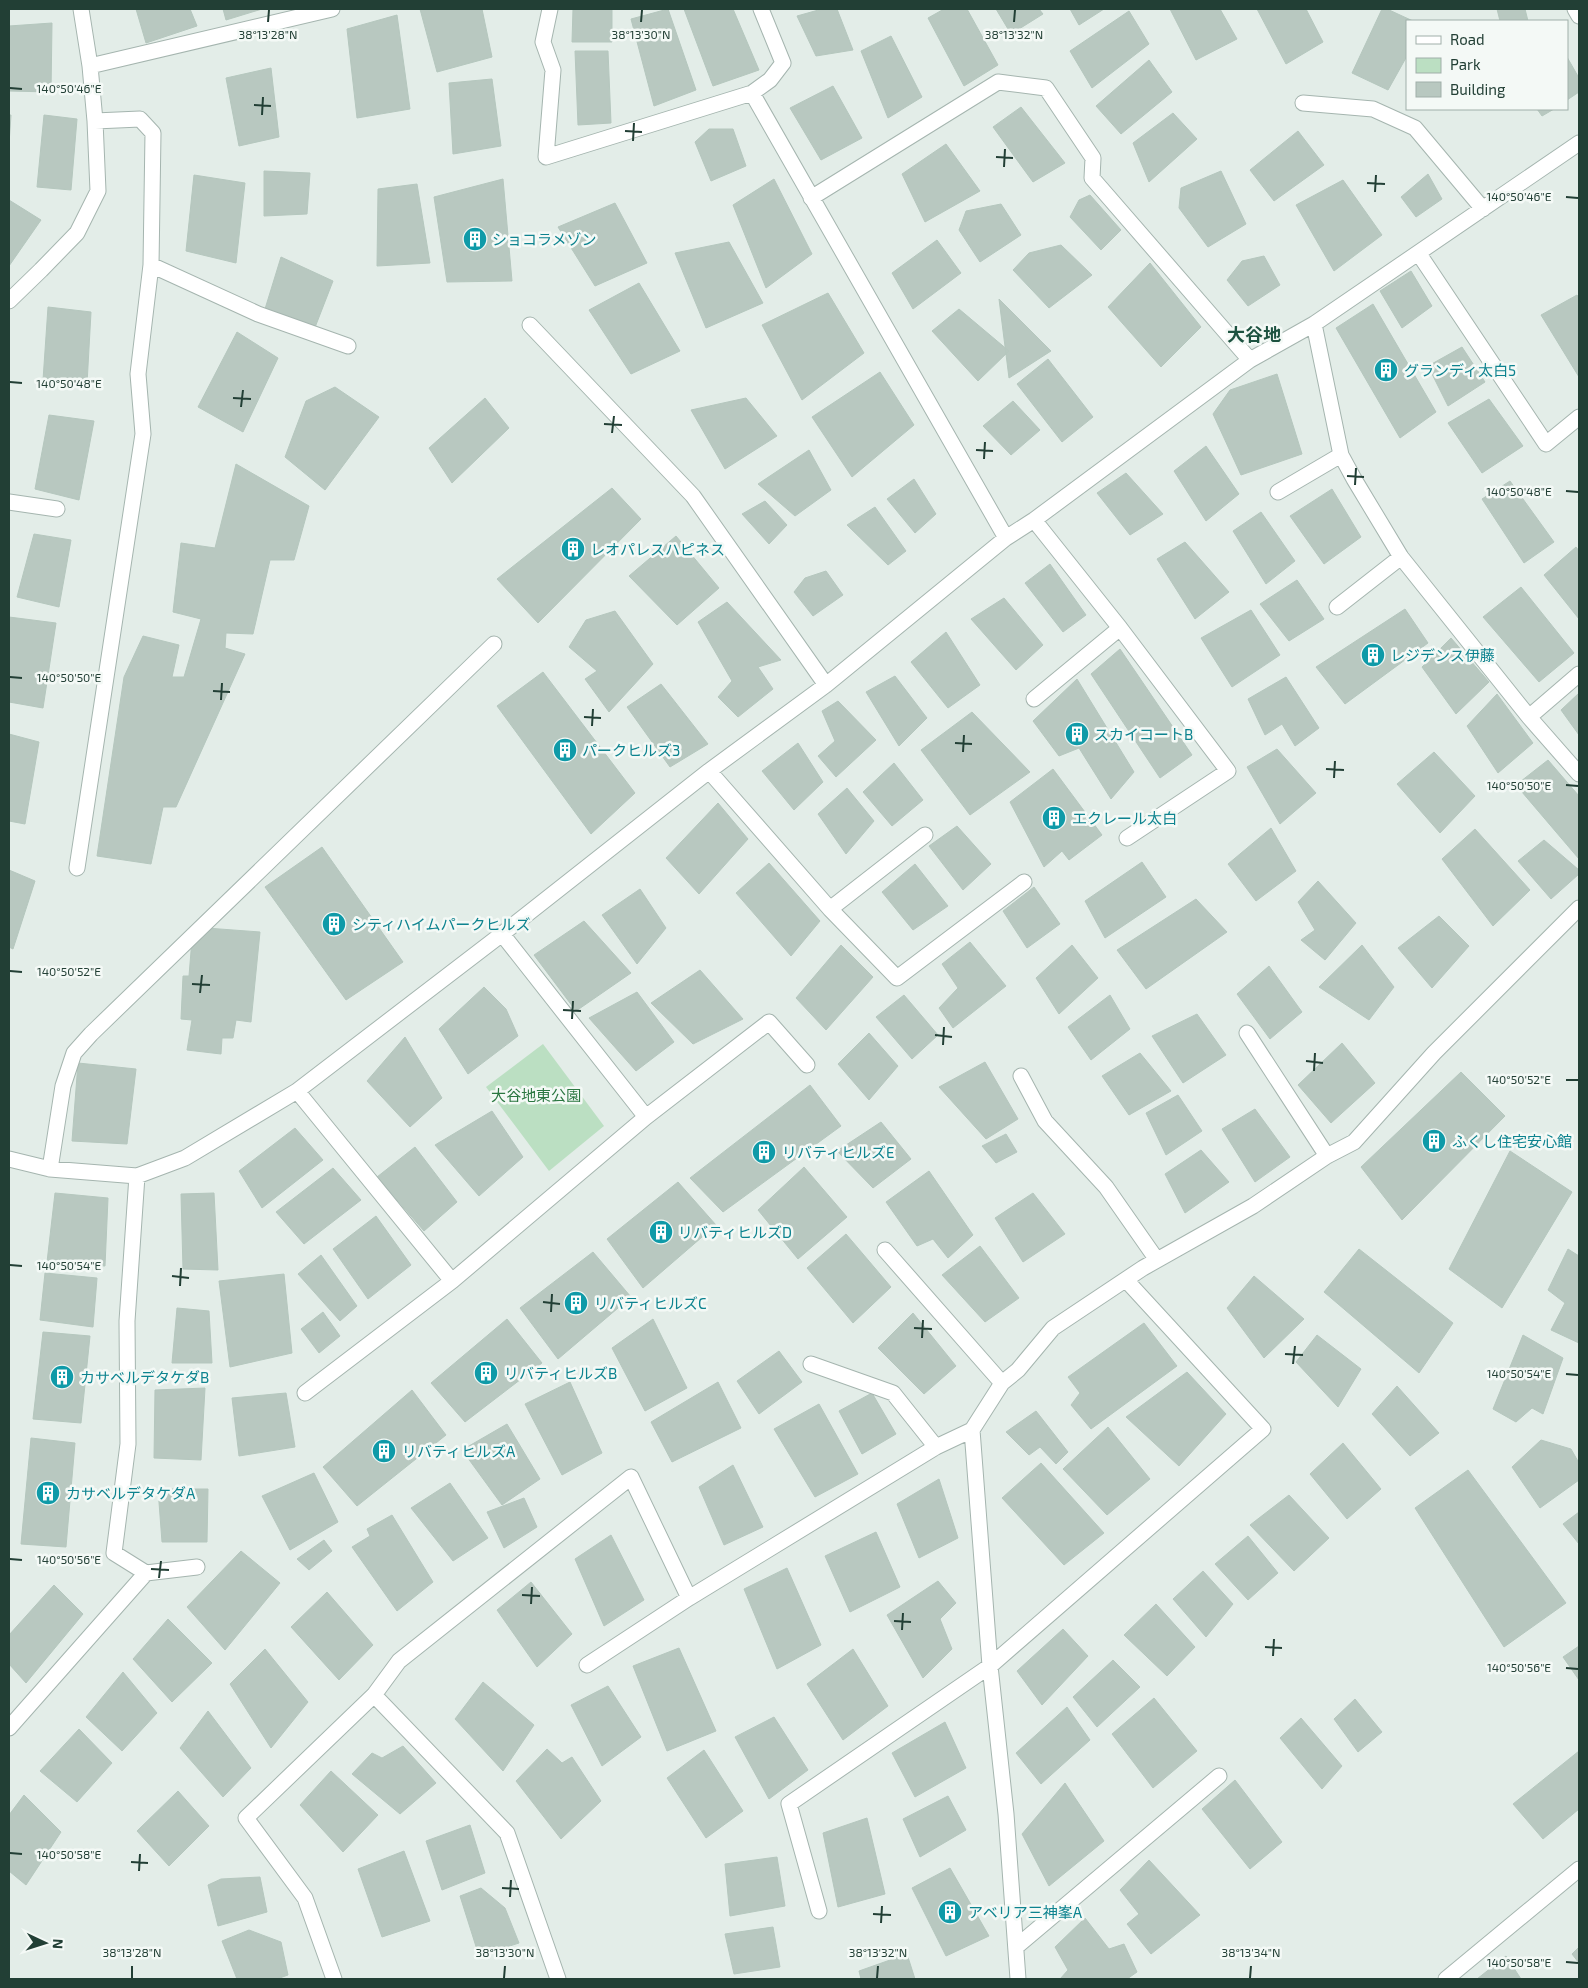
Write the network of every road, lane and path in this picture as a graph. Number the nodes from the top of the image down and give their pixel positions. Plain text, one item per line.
1 (81, 9) edge
2 (332, 9) edge
3 (550, 9) edge
4 (761, 9) edge
5 (1574, 9) edge
6 (1579, 16) edge
7 (90, 66) junction
8 (752, 93) junction
9 (1304, 103) dead end
10 (95, 121) junction
11 (1579, 143) edge
12 (811, 198) junction
13 (1483, 209) junction
14 (1418, 254) junction
15 (151, 265) junction
16 (9, 300) edge
17 (1314, 324) junction
18 (530, 325) dead end
19 (348, 346) dead end
20 (1250, 360) junction
21 (1579, 416) edge
22 (1341, 454) junction
23 (1278, 492) dead end
24 (9, 502) edge
25 (57, 509) dead end
26 (1034, 520) junction
27 (1006, 538) junction
28 (1401, 557) junction
29 (1337, 607) dead end
30 (1120, 628) junction
31 (494, 644) dead end
32 (1579, 674) edge
33 (826, 685) junction
34 (1034, 699) dead end
35 (1529, 716) junction
36 (709, 772) junction
37 (1579, 774) edge
38 (925, 835) dead end
39 (1127, 838) dead end
40 (77, 868) dead end
41 (1024, 882) dead end
42 (1579, 908) edge
43 (830, 909) junction
44 (502, 934) junction
45 (1247, 1032) dead end
46 (807, 1065) dead end
47 (1021, 1076) dead end
48 (297, 1090) junction
49 (646, 1116) junction
50 (1327, 1156) junction
51 (9, 1158) edge
52 (50, 1169) junction
53 (137, 1176) junction
54 (885, 1250) dead end
55 (1158, 1260) junction
56 (1126, 1280) junction
57 (452, 1282) junction
58 (811, 1364) dead end
59 (1002, 1384) junction
60 (305, 1393) dead end
61 (972, 1430) junction
62 (936, 1447) junction
63 (197, 1566) dead end
64 (146, 1573) junction
65 (690, 1598) junction
66 (587, 1665) dead end
67 (990, 1666) junction
68 (374, 1695) junction
69 (9, 1728) edge
70 (1219, 1776) dead end
71 (1579, 1869) edge
72 (819, 1911) dead end
73 (1016, 1947) junction
74 (334, 1979) edge
75 (558, 1979) edge
76 (1018, 1979) edge
77 (1446, 1979) edge

1 - 7 street
2 - 7 street
3 - 8 street
4 - 8 street
5 - 6 street
7 - 10 street
8 - 12 street
9 - 13 street
10 - 15 street
10 - 16 street
11 - 13 street
12 - 20 street
12 - 27 street
13 - 14 street
14 - 17 street
14 - 21 street
15 - 19 street
15 - 40 street
17 - 20 street
17 - 22 street
18 - 33 street
20 - 26 street
22 - 23 street
22 - 28 street
24 - 25 street
26 - 27 street
26 - 30 street
27 - 33 street
28 - 29 street
28 - 35 street
30 - 34 street
30 - 39 street
31 - 52 street
32 - 35 street
33 - 36 street
35 - 37 street
36 - 43 street
36 - 44 street
38 - 43 street
41 - 43 street
42 - 50 street
44 - 48 street
44 - 49 street
45 - 50 street
46 - 49 street
47 - 55 street
48 - 53 street
48 - 57 street
49 - 57 street
50 - 55 street
51 - 52 street
52 - 53 street
53 - 64 street
54 - 59 street
55 - 56 street
56 - 59 street
56 - 67 street
57 - 60 street
58 - 62 street
59 - 61 street
61 - 62 street
61 - 67 street
62 - 65 street
63 - 64 street
64 - 69 street
65 - 66 street
65 - 68 street
67 - 72 street
67 - 73 street
68 - 74 street
68 - 75 street
70 - 73 street
71 - 77 street
73 - 76 street

